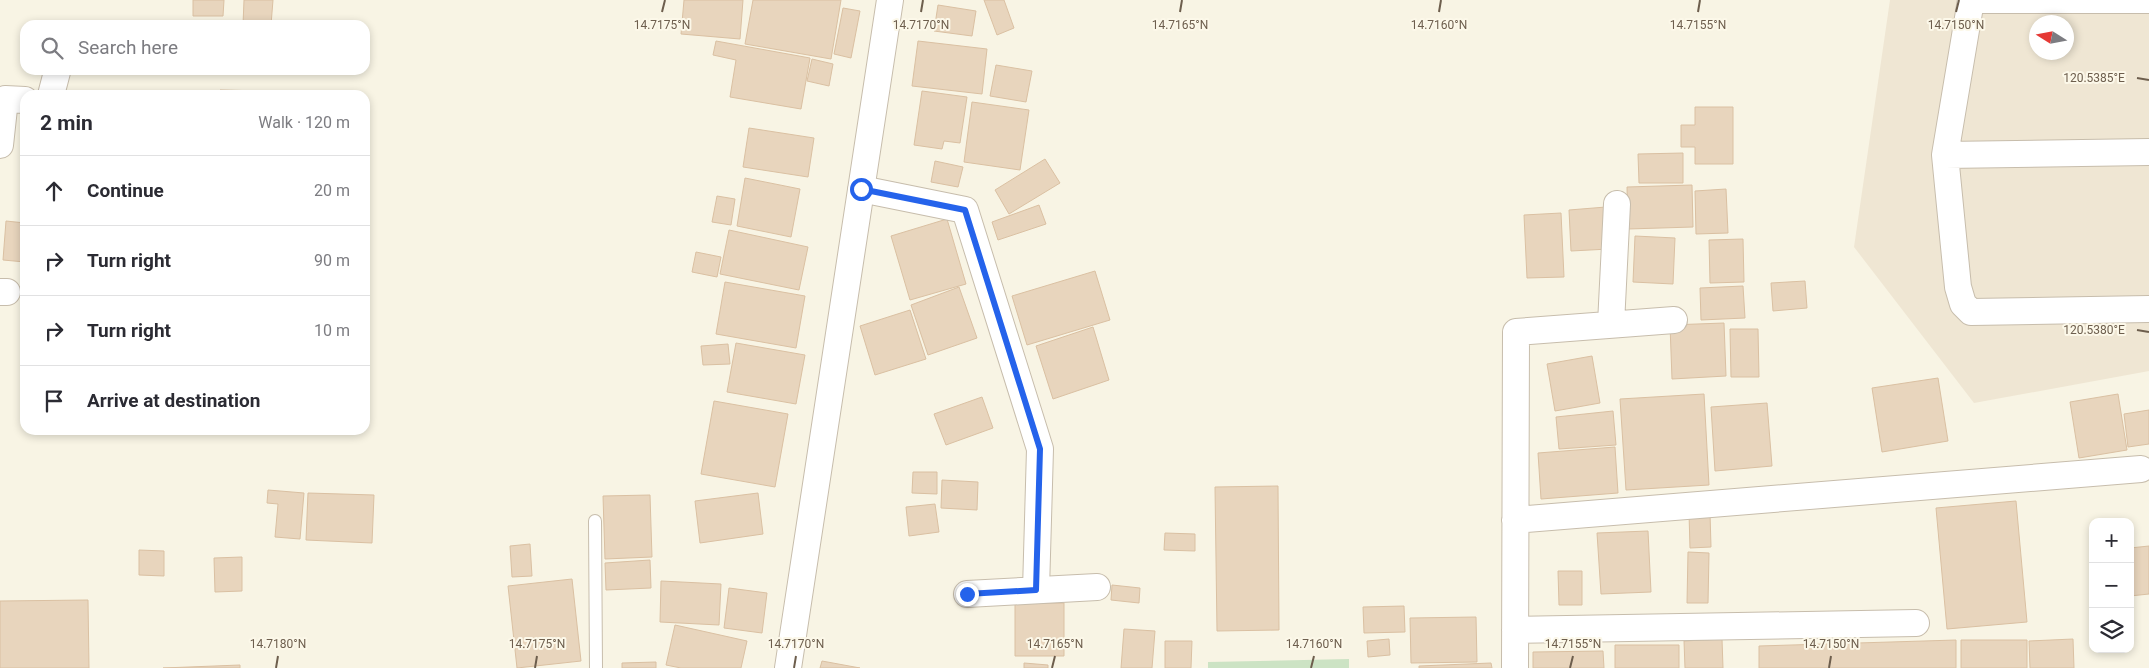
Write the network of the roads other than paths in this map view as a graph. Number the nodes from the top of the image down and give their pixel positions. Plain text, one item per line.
1 (890, 0) edge
2 (1971, 0) edge
3 (2149, 0) edge
4 (20, 100) edge
5 (0, 145) edge
6 (2149, 152) edge
7 (1945, 155) junction
8 (861, 189) junction
9 (1617, 204) dead end
10 (2149, 309) edge
11 (1674, 320) dead end
12 (1611, 324) junction
13 (2142, 469) dead end
14 (1516, 520) junction
15 (595, 522) dead end
16 (1097, 587) dead end
17 (1036, 590) junction
18 (967, 594) dead end
19 (1916, 623) dead end
20 (1515, 630) junction
21 (596, 668) edge
22 (788, 668) edge
23 (1515, 668) edge

1 - 8 street
2 - 3 street
2 - 7 street
4 - 5 street
6 - 7 street
7 - 10 street
8 - 17 street
8 - 22 street
9 - 12 street
11 - 12 street
12 - 14 street
13 - 14 street
14 - 20 street
15 - 21 lane
16 - 17 street
17 - 18 street
19 - 20 street
20 - 23 street

